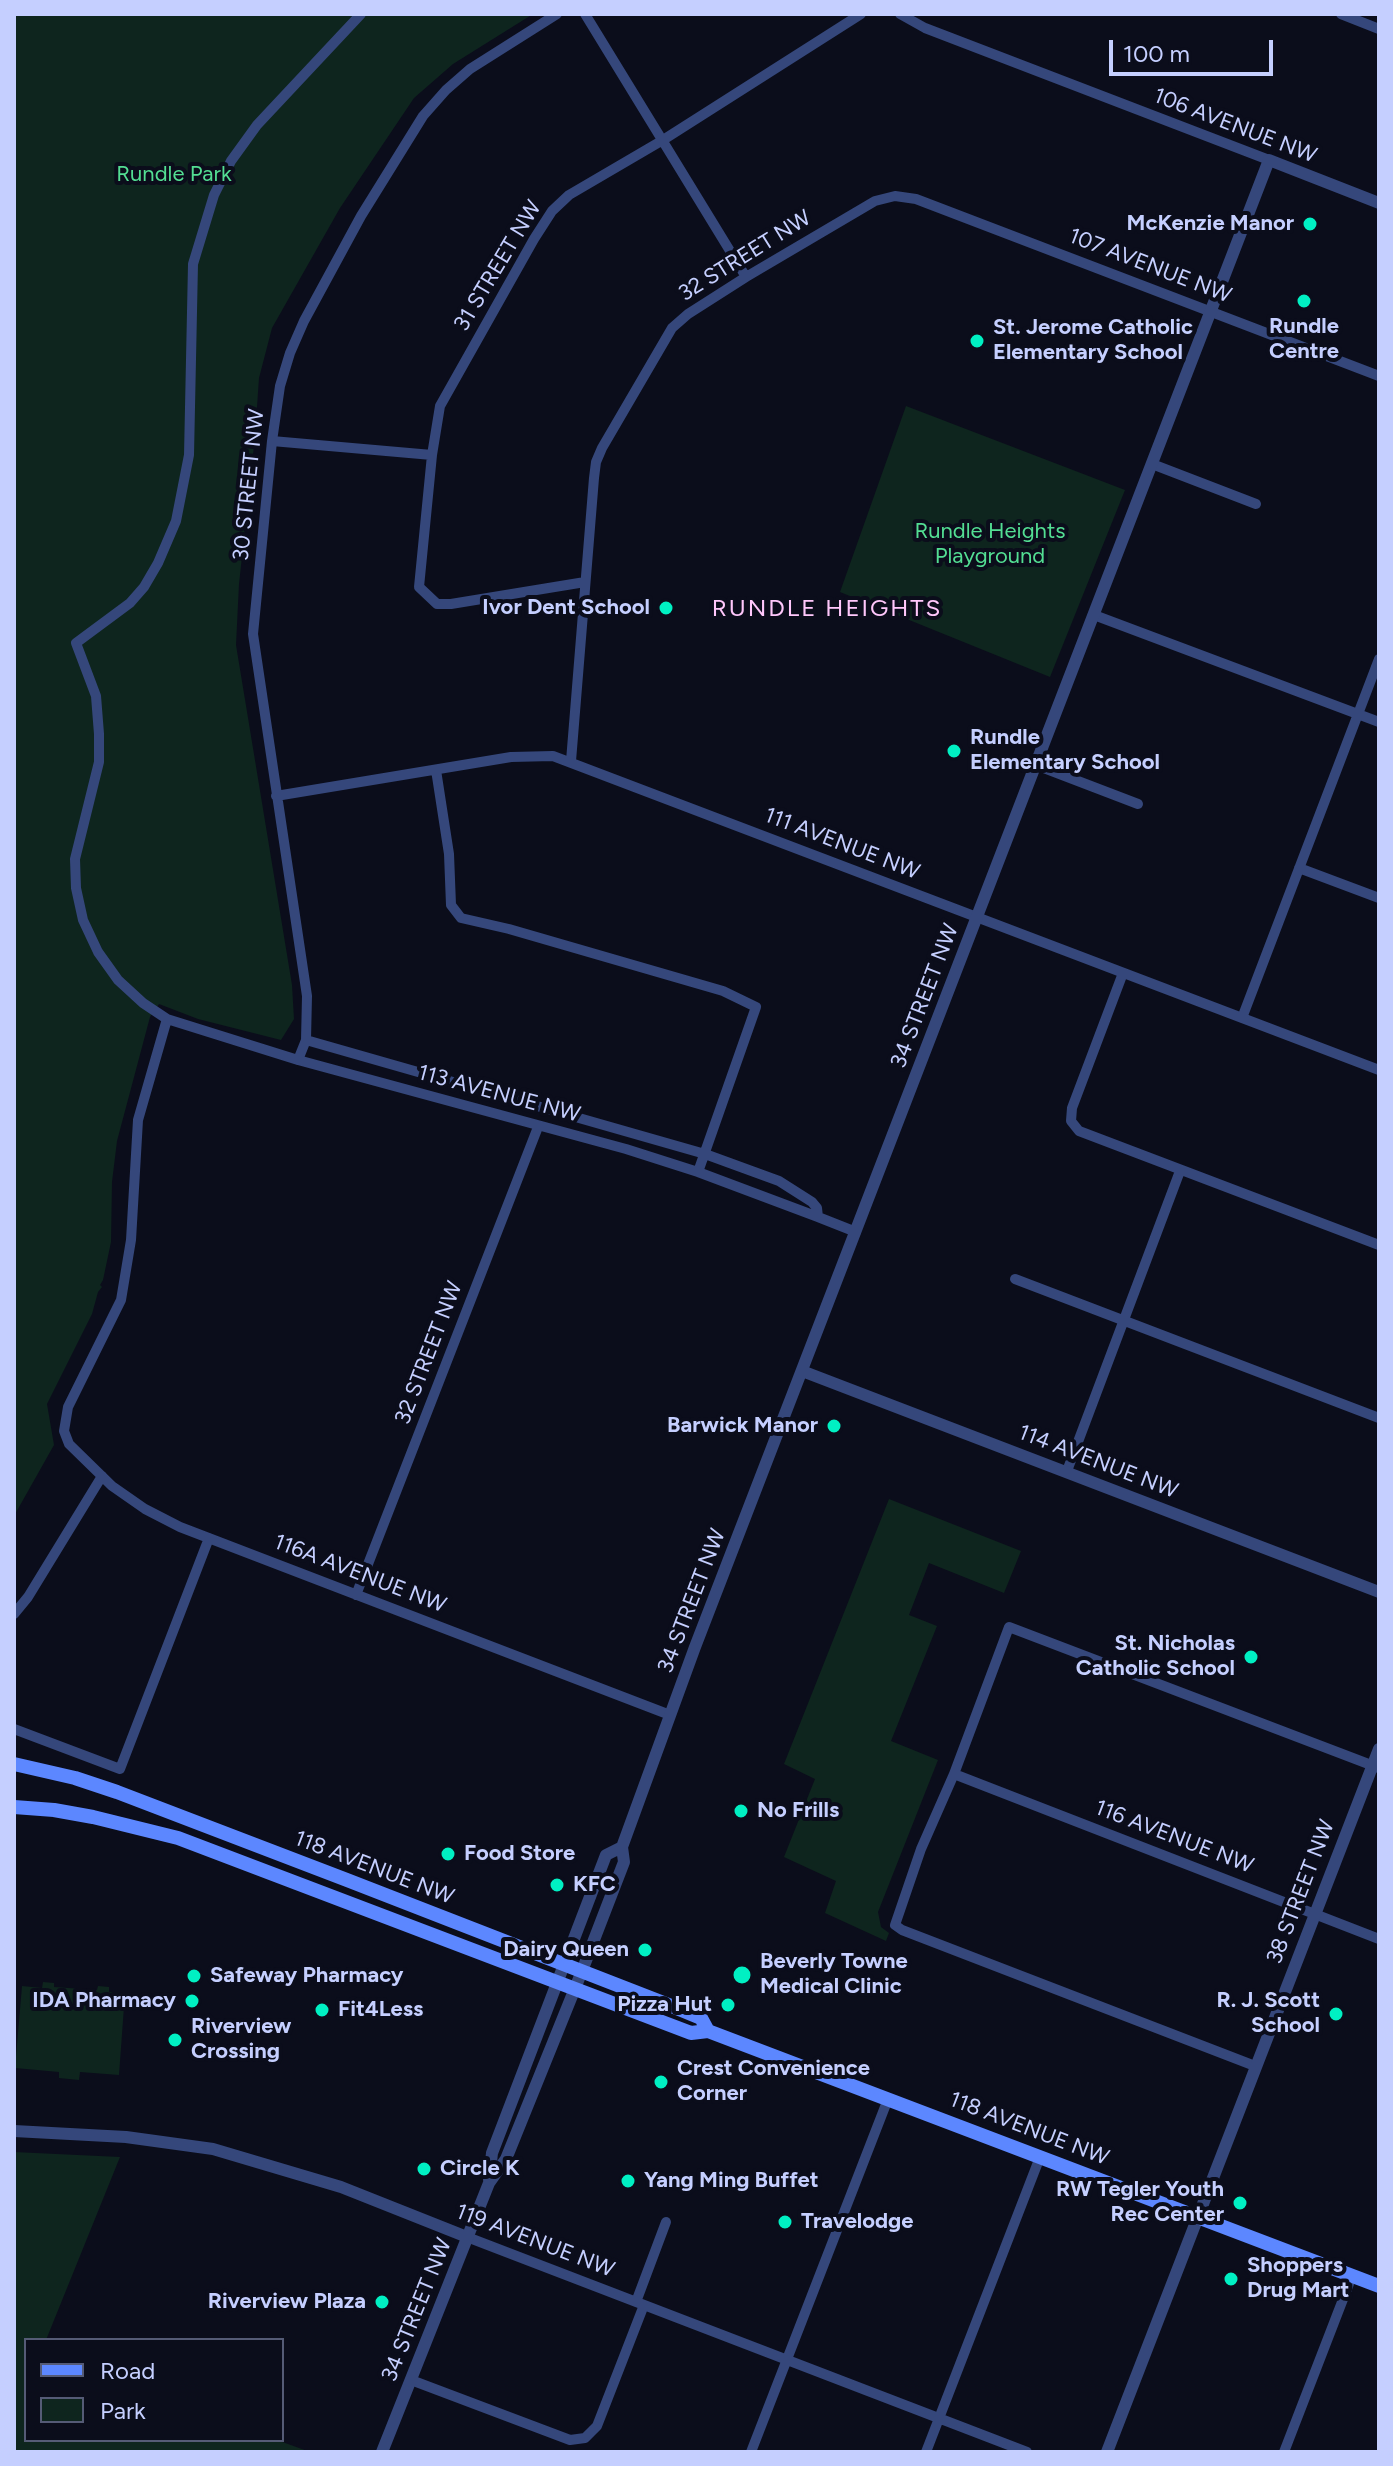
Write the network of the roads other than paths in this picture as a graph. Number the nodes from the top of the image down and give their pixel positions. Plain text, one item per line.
1 (361, 14) edge
2 (557, 14) edge
3 (585, 14) edge
4 (861, 14) edge
5 (900, 14) edge
6 (1341, 14) edge
7 (1358, 17) edge
8 (1379, 29) edge
9 (663, 140) junction
10 (1269, 160) junction
11 (905, 196) joint
12 (1379, 203) edge
13 (746, 277) junction
14 (1211, 312) junction
15 (1379, 376) edge
16 (272, 441) junction
17 (432, 455) junction
18 (1152, 464) junction
19 (1256, 504) dead end
20 (585, 582) junction
21 (1094, 615) junction
22 (1379, 659) edge
23 (1358, 714) junction
24 (1379, 722) edge
25 (571, 761) junction
26 (1036, 765) junction
27 (436, 770) junction
28 (276, 796) junction
29 (1138, 804) dead end
30 (1299, 868) junction
31 (1379, 898) edge
32 (977, 918) junction
33 (1123, 973) junction
34 (1242, 1018) junction
35 (167, 1019) junction
36 (306, 1040) junction
37 (298, 1060) junction
38 (1379, 1070) edge
39 (538, 1127) junction
40 (705, 1154) junction
41 (1180, 1171) junction
42 (698, 1172) junction
43 (818, 1217) junction
44 (856, 1232) junction
45 (1379, 1245) edge
46 (1015, 1279) dead end
47 (1124, 1322) junction
48 (802, 1371) junction
49 (1379, 1418) edge
50 (1067, 1471) junction
51 (102, 1476) junction
52 (209, 1538) junction
53 (1379, 1592) edge
54 (356, 1595) junction
55 (14, 1614) edge
56 (670, 1715) junction
57 (14, 1729) edge
58 (1379, 1749) edge
59 (14, 1764) edge
60 (1376, 1766) edge
61 (954, 1774) junction
62 (14, 1807) edge
63 (622, 1847) junction
64 (1314, 1913) junction
65 (1379, 1939) edge
66 (563, 1965) junction
67 (582, 1971) junction
68 (556, 1983) junction
69 (574, 1990) junction
70 (708, 2031) junction
71 (1255, 2066) junction
72 (888, 2099) junction
73 (14, 2131) edge
74 (1040, 2157) junction
75 (489, 2183) junction
76 (1200, 2218) junction
77 (666, 2222) dead end
78 (467, 2237) junction
79 (1352, 2276) junction
80 (1379, 2286) edge
81 (640, 2303) junction
82 (787, 2360) junction
83 (411, 2380) junction
84 (939, 2418) junction
85 (382, 2452) edge
86 (751, 2452) edge
87 (926, 2452) edge
88 (1027, 2452) edge
89 (1107, 2452) edge
90 (1284, 2452) edge

1 - 35 street, 113 AVENUE NW
2 - 16 street, 30 STREET NW
3 - 9 street
4 - 9 street, 31 STREET NW
5 - 10 street, 106 AVENUE NW
6 - 7 street
7 - 8 street
9 - 13 street
9 - 17 street, 31 STREET NW
10 - 12 street, 106 AVENUE NW
10 - 14 street, 34 STREET NW
11 - 13 street, 32 STREET NW
11 - 14 street, 107 AVENUE NW
13 - 20 street, 32 STREET NW
14 - 15 street, 107 AVENUE NW
14 - 18 street, 34 STREET NW
16 - 17 street
16 - 28 street, 30 STREET NW
17 - 20 street, 31 STREET NW
18 - 19 street
18 - 21 street, 34 STREET NW
20 - 25 street, 32 STREET NW
21 - 23 street
21 - 26 street, 34 STREET NW
22 - 23 street
23 - 24 street
23 - 30 street
25 - 27 street, 111 AVENUE NW
25 - 32 street, 111 AVENUE NW
26 - 29 street
26 - 32 street, 34 STREET NW
27 - 28 street, 111 AVENUE NW
27 - 40 street
28 - 36 street, 30 STREET NW
30 - 31 street
30 - 34 street
32 - 33 street, 111 AVENUE NW
32 - 44 street, 34 STREET NW
33 - 34 street, 111 AVENUE NW
33 - 41 street
34 - 38 street, 111 AVENUE NW
35 - 37 street, 113 AVENUE NW
35 - 51 street, 116A AVENUE NW
36 - 37 street, 30 STREET NW
36 - 40 street, 113 AVENUE NW
37 - 39 street, 113 AVENUE NW
39 - 42 street, 113 AVENUE NW
39 - 54 street, 32 STREET NW
40 - 42 street
40 - 43 street, 113 AVENUE NW
41 - 45 street
41 - 47 street
42 - 43 street, 113 AVENUE NW
43 - 44 street, 113 AVENUE NW
44 - 48 street, 34 STREET NW
46 - 47 street
47 - 49 street
47 - 50 street
48 - 50 street, 114 AVENUE NW
48 - 56 street, 34 STREET NW
50 - 53 street, 114 AVENUE NW
51 - 52 street, 116A AVENUE NW
51 - 55 street
52 - 54 street, 116A AVENUE NW
52 - 57 street
54 - 56 street, 116A AVENUE NW
56 - 63 street, 34 STREET NW
58 - 60 street, 38 STREET NW
59 - 66 main road, 118 AVENUE NW
60 - 61 street
60 - 64 street, 38 STREET NW
61 - 64 street, 116 AVENUE NW
61 - 71 street
62 - 68 main road, 118 AVENUE NW
63 - 66 street, 34 STREET NW
63 - 67 street, 34 STREET NW
64 - 65 street, 116 AVENUE NW
64 - 71 street, 38 STREET NW
66 - 67 main road, 118 AVENUE NW
66 - 68 street, 34 STREET NW
67 - 69 street, 34 STREET NW
67 - 70 main road, 118 AVENUE NW
68 - 69 main road, 118 AVENUE NW
68 - 75 street, 34 STREET NW
69 - 70 main road, 118 AVENUE NW
69 - 75 street, 34 STREET NW
70 - 72 main road, 118 AVENUE NW
71 - 76 street, 38 STREET NW
72 - 74 main road, 118 AVENUE NW
72 - 82 street
73 - 78 street, 119 AVENUE NW
74 - 76 main road, 118 AVENUE NW
74 - 84 street
75 - 78 street, 34 STREET NW
76 - 79 main road, 118 AVENUE NW
76 - 89 street, 38 STREET NW
77 - 81 street
78 - 81 street, 119 AVENUE NW
78 - 83 street, 34 STREET NW
79 - 80 main road, 118 AVENUE NW
79 - 90 street
81 - 82 street, 119 AVENUE NW
81 - 83 street
82 - 84 street, 119 AVENUE NW
82 - 86 street
83 - 85 street, 34 STREET NW
84 - 87 street
84 - 88 street, 119 AVENUE NW

